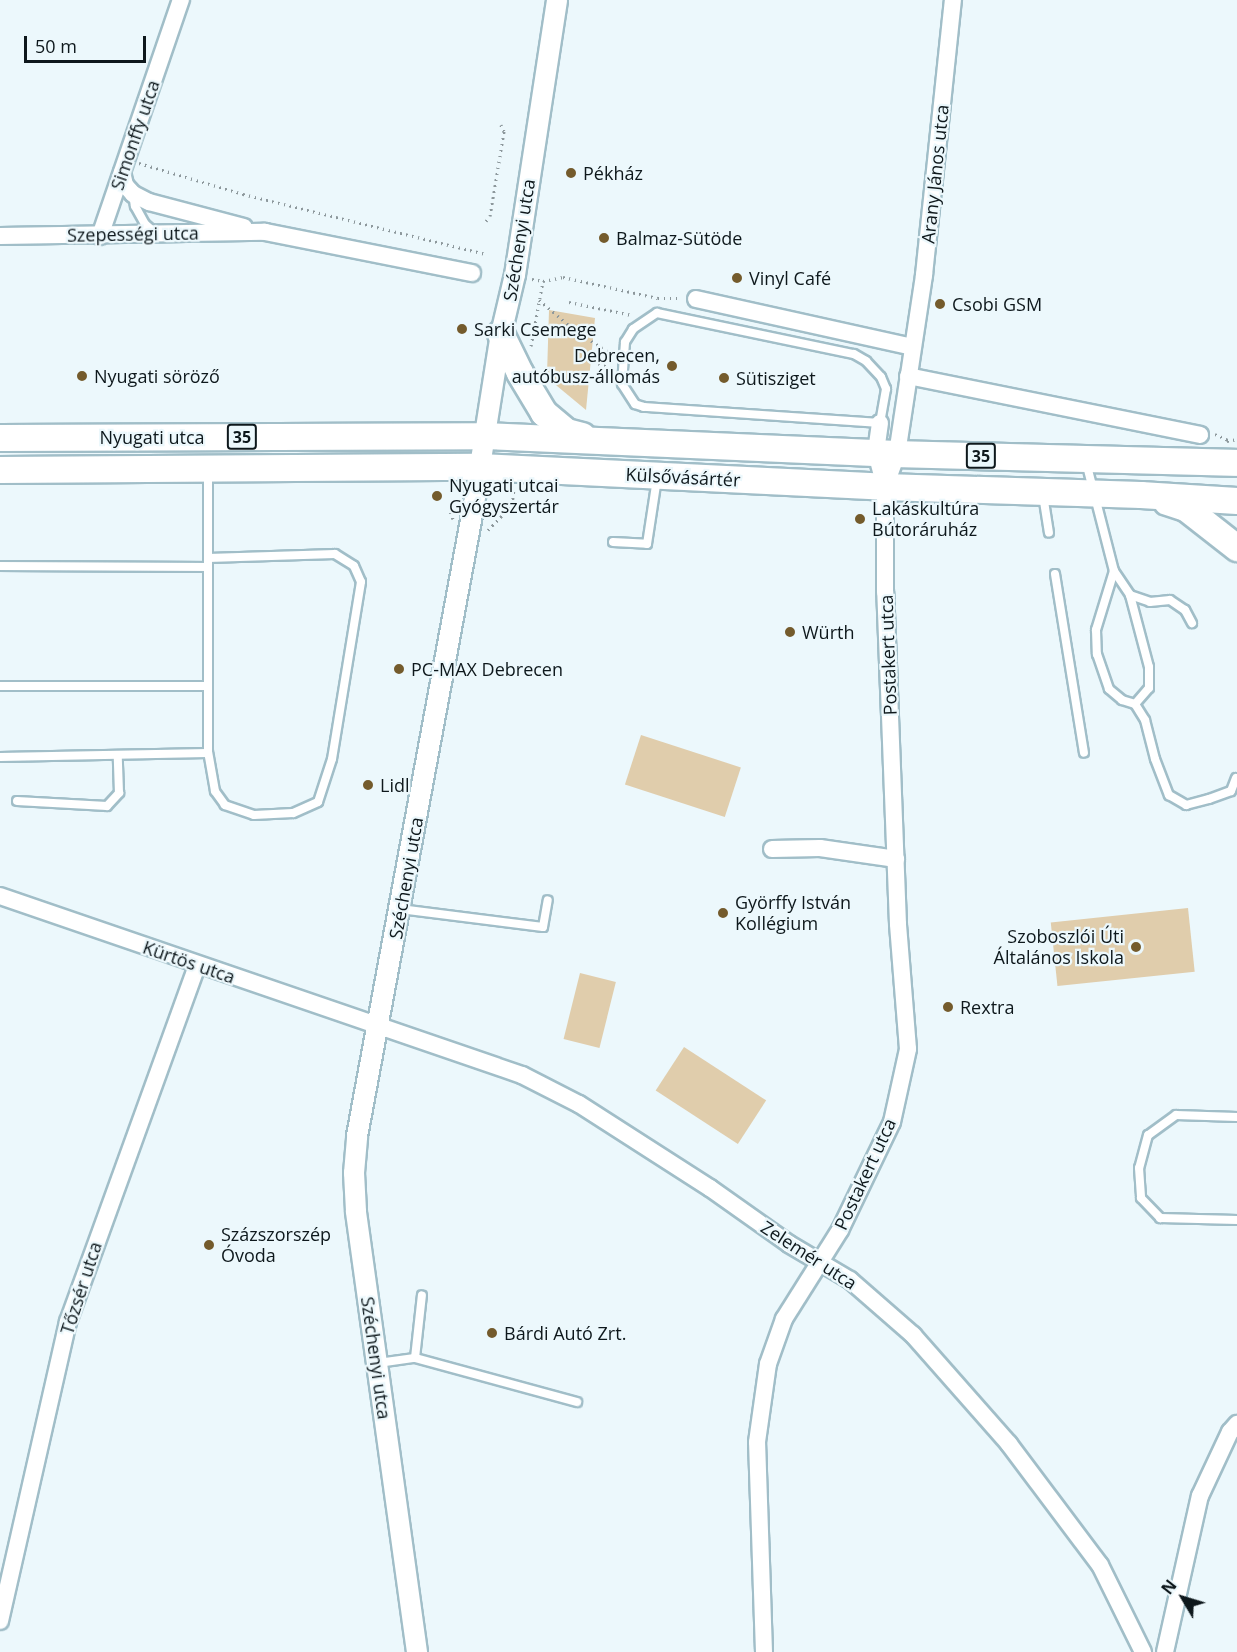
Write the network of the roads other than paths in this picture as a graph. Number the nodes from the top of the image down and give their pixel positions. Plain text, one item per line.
1 (180, 0) edge
2 (557, 0) edge
3 (954, 0) edge
4 (124, 166) junction
5 (133, 194) junction
6 (265, 232) junction
7 (156, 234) junction
8 (0, 236) edge
9 (100, 236) junction
10 (472, 273) dead end
11 (696, 298) road end
12 (501, 334) junction
13 (913, 347) junction
14 (908, 376) junction
15 (876, 417) junction
16 (1200, 435) dead end
17 (485, 436) junction
18 (0, 438) edge
19 (603, 441) junction
20 (886, 453) junction
21 (1233, 457) edge
22 (1085, 458) junction
23 (480, 467) junction
24 (208, 469) junction
25 (0, 470) edge
26 (657, 476) junction
27 (885, 487) junction
28 (1042, 492) junction
29 (1094, 493) junction
30 (1141, 495) junction
31 (1237, 501) edge
32 (1049, 533) dead end
33 (613, 542) dead end
34 (1237, 548) edge
35 (208, 558) junction
36 (0, 567) edge
37 (208, 567) junction
38 (1114, 571) junction
39 (1055, 574) dead end
40 (1130, 595) junction
41 (1192, 623) dead end
42 (0, 686) edge
43 (208, 686) junction
44 (1135, 704) junction
45 (208, 753) junction
46 (1084, 753) dead end
47 (118, 755) junction
48 (0, 757) edge
49 (1236, 778) edge
50 (17, 801) dead end
51 (772, 849) dead end
52 (896, 859) junction
53 (0, 896) edge
54 (548, 900) dead end
55 (400, 909) junction
56 (197, 965) junction
57 (379, 1028) junction
58 (1237, 1117) edge
59 (1237, 1220) edge
60 (819, 1259) junction
61 (422, 1295) dead end
62 (415, 1358) junction
63 (377, 1364) junction
64 (577, 1402) dead end
65 (1237, 1424) edge
66 (0, 1621) edge
67 (768, 1650) edge
68 (417, 1652) edge
69 (1143, 1652) edge
70 (1165, 1652) edge

1 - 4 street, Simonffy utca
2 - 12 street, Széchenyi utca
3 - 13 street, Arany János utca
4 - 5 street
4 - 9 street, Simonffy utca
5 - 6 street, Szepességi utca
5 - 7 lane
6 - 7 street, Szepességi utca
6 - 10 street, Szepességi utca
7 - 9 street, Szepességi utca
8 - 9 street, Szepességi utca
11 - 13 street
12 - 17 street, Széchenyi utca
12 - 19 main road
13 - 14 street
14 - 16 street
14 - 20 street
15 - 15 lane
15 - 20 street
17 - 18 main road, Nyugati utca / 35
17 - 19 main road, Külsővásártér / 35
17 - 23 street, Széchenyi utca
19 - 20 main road, Külsővásártér / 35
20 - 22 main road, Külsővásártér / 35
20 - 27 street, Postakert utca
21 - 22 main road, Külsővásártér / 35
22 - 29 lane
23 - 24 main road, Nyugati utca / 35
23 - 26 main road, Külsővásártér / 35
23 - 55 street, Széchenyi utca
24 - 25 main road, Nyugati utca / 35
24 - 35 lane
26 - 27 main road, Külsővásártér / 35
26 - 33 lane
27 - 28 main road, Külsővásártér / 35
27 - 52 street, Postakert utca
28 - 29 main road, Külsővásártér / 35
28 - 32 lane
29 - 30 main road, Külsővásártér / 35
29 - 38 lane
30 - 31 main road, Külsővásártér / 35
30 - 34 main road
35 - 37 lane
35 - 45 lane
36 - 37 lane
37 - 43 lane
38 - 40 lane
38 - 44 lane
39 - 46 lane
40 - 41 lane
40 - 44 lane
42 - 43 lane
43 - 45 lane
44 - 49 lane
45 - 47 lane
47 - 48 lane
47 - 50 lane
51 - 52 street
52 - 60 street, Postakert utca
53 - 56 street, Kürtös utca
54 - 55 lane
55 - 57 street, Széchenyi utca
56 - 57 street, Kürtös utca
56 - 66 street, Tőzsér utca
57 - 60 street, Zelemér utca
57 - 63 street, Széchenyi utca
58 - 59 lane
60 - 67 street, Postakert utca
60 - 69 street, Zelemér utca
61 - 62 lane
62 - 63 lane
62 - 64 lane
63 - 68 street, Széchenyi utca
65 - 70 street

